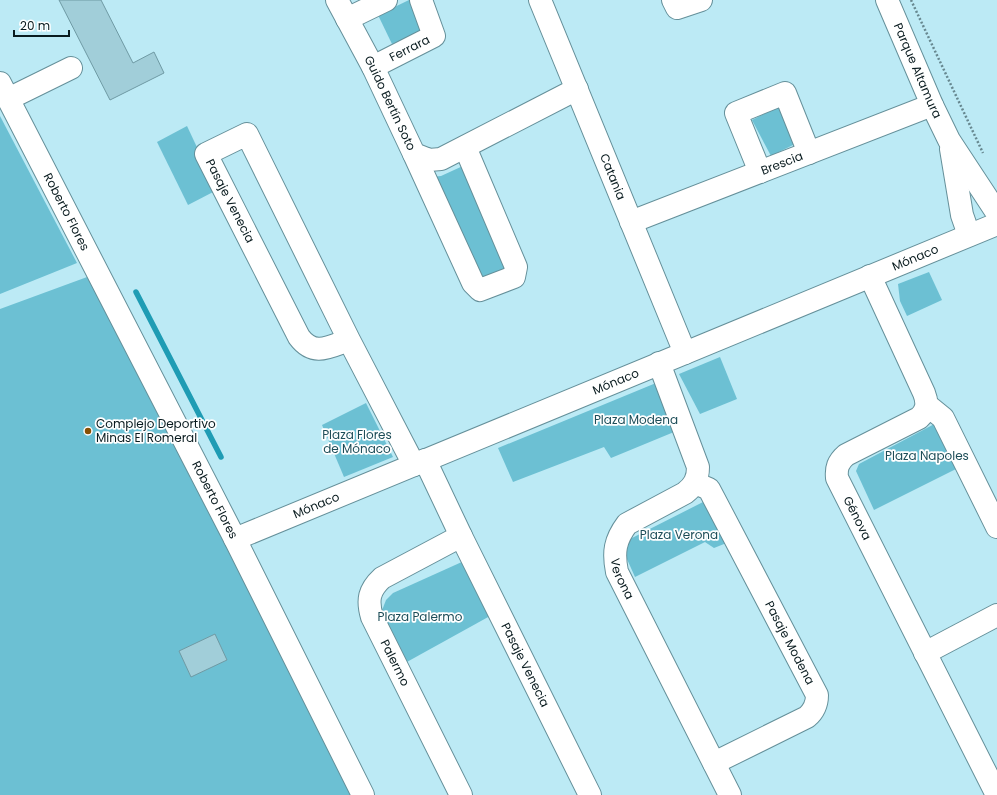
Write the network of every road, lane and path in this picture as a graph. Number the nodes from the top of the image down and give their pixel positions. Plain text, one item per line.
1 (386, 0) edge
2 (421, 0) edge
3 (540, 0) edge
4 (673, 0) edge
5 (701, 0) edge
6 (887, 0) edge
7 (911, 0) edge
8 (342, 9) edge
9 (373, 67) junction
10 (71, 68) dead end
11 (576, 89) junction
12 (4, 91) edge
13 (932, 106) junction
14 (949, 140) junction
15 (465, 147) junction
16 (809, 153) junction
17 (983, 153) dead end
18 (414, 154) junction
19 (760, 172) junction
20 (997, 213) edge
21 (631, 222) junction
22 (997, 224) edge
23 (969, 235) junction
24 (870, 276) junction
25 (348, 340) junction
26 (685, 353) junction
27 (659, 364) junction
28 (927, 405) junction
29 (419, 462) junction
30 (695, 483) junction
31 (997, 527) edge
32 (460, 536) junction
33 (234, 539) junction
34 (997, 615) edge
35 (925, 653) junction
36 (714, 763) junction
37 (994, 783) edge
38 (363, 795) edge
39 (461, 795) edge
40 (590, 795) edge
41 (730, 795) edge

1 - 8 street
2 - 9 street, Ferrara
3 - 11 street, Catania
4 - 5 street
6 - 13 street, Parque Altamura
7 - 17 path
8 - 9 street, Guido Bertín Soto
9 - 18 street, Guido Bertín Soto
10 - 12 street, Roberto Flores
11 - 15 street, Guido Bertín Soto
11 - 21 street, Catania
12 - 33 street, Roberto Flores
13 - 14 street, Parque Altamura
13 - 16 street, Brescia
14 - 20 street, Parque Altamura
14 - 23 street, Parque Altamura
15 - 18 street, Guido Bertín Soto
15 - 18 street
16 - 19 street, Brescia
16 - 19 street
19 - 21 street, Brescia
21 - 26 street, Catania
22 - 23 street, Mónaco
23 - 24 street, Mónaco
24 - 26 street, Mónaco
24 - 28 street
25 - 25 street, Pasaje Venecia
25 - 29 street, Pasaje Venecia
26 - 27 street, Mónaco
27 - 29 street, Mónaco
27 - 30 street
28 - 31 street
28 - 35 street, Génova
29 - 32 street
29 - 33 street, Mónaco
30 - 36 street, Verona
30 - 36 street, Pasaje Modena
32 - 39 street, Palermo
32 - 40 street, Pasaje Venecia
33 - 38 street, Roberto Flores
34 - 35 street
35 - 37 street, Génova
36 - 41 street, Verona

